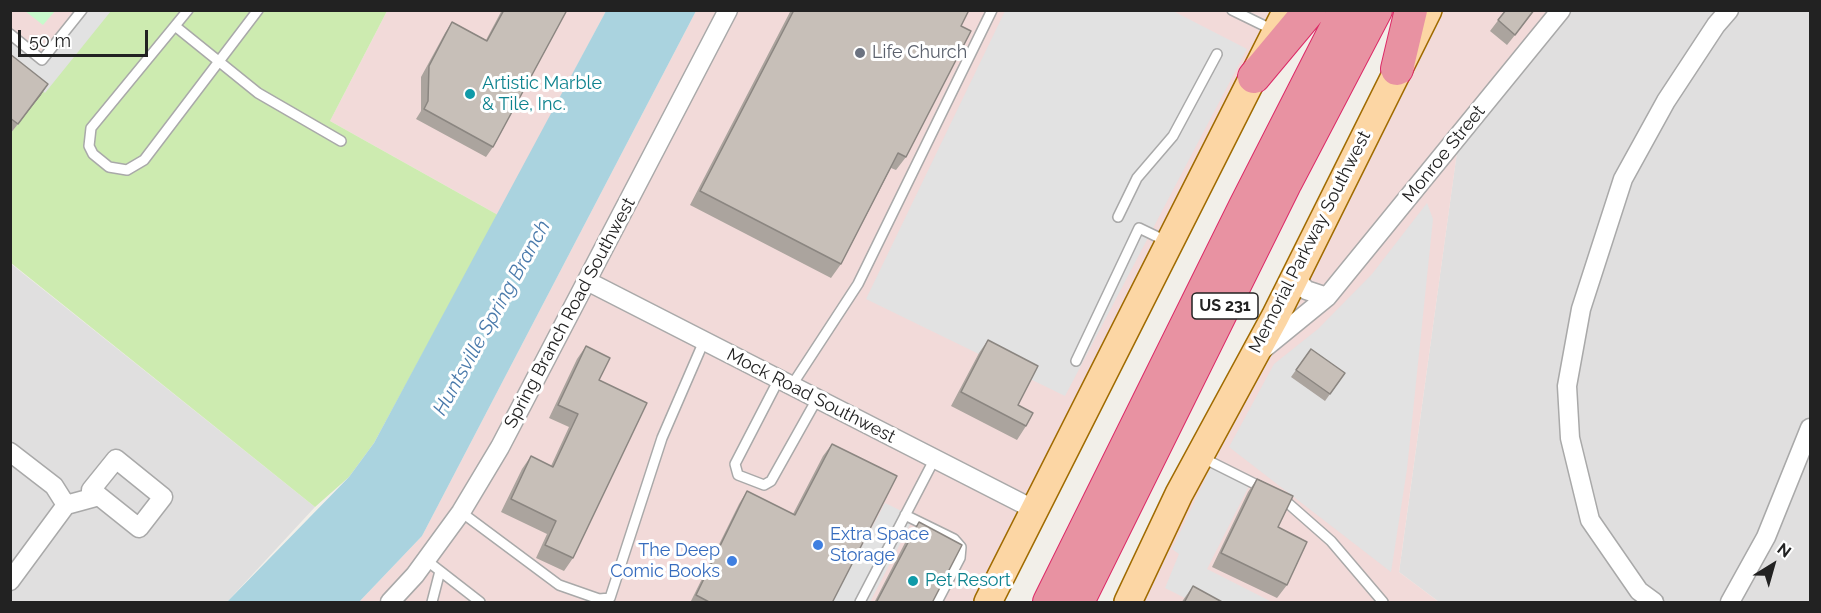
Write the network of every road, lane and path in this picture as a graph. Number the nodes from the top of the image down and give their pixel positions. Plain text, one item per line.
1 (82, 10) edge
2 (188, 10) edge
3 (258, 10) edge
4 (728, 10) edge
5 (992, 10) edge
6 (1232, 10) edge
7 (1310, 10) edge
8 (1345, 10) edge
9 (1376, 10) edge
10 (1412, 10) edge
11 (1428, 10) edge
12 (1560, 10) edge
13 (1730, 10) edge
14 (1282, 21) edge
15 (175, 26) junction
16 (10, 34) edge
17 (1217, 54) dead end
18 (218, 62) junction
19 (1397, 69) junction
20 (1254, 77) junction
21 (341, 141) dead end
22 (1118, 218) dead end
23 (1170, 243) junction
24 (1294, 276) junction
25 (587, 281) junction
26 (1327, 297) junction
27 (704, 341) junction
28 (1252, 359) junction
29 (1076, 361) dead end
30 (785, 382) junction
31 (817, 399) junction
32 (1810, 428) edge
33 (10, 452) edge
34 (1199, 457) junction
35 (934, 460) junction
36 (99, 496) dead end
37 (66, 505) junction
38 (1035, 510) junction
39 (461, 512) junction
40 (905, 515) junction
41 (433, 565) junction
42 (10, 581) edge
43 (390, 603) edge
44 (432, 603) edge
45 (480, 603) edge
46 (860, 603) edge
47 (937, 603) edge
48 (988, 603) edge
49 (1049, 603) edge
50 (1078, 603) edge
51 (1128, 603) edge
52 (1383, 603) edge
53 (1654, 603) edge
54 (1730, 603) edge

1 - 16 lane
2 - 15 lane
3 - 18 lane
4 - 25 street, Spring Branch Road Southwest
5 - 30 lane
6 - 14 lane
7 - 20 highway
8 - 49 highway, US 231
9 - 50 highway, US 231
10 - 19 highway
11 - 19 main road, Memorial Parkway Southwest
12 - 26 street, Monroe Street
13 - 53 street
14 - 20 main road
15 - 18 lane
15 - 18 lane
17 - 22 lane
18 - 21 lane
19 - 24 main road, Memorial Parkway Southwest
20 - 23 main road
23 - 29 lane
23 - 38 main road
24 - 26 street
24 - 28 main road, Memorial Parkway Southwest
25 - 27 street, Mock Road Southwest
25 - 39 street, Spring Branch Road Southwest
26 - 28 street, Monroe Street
27 - 30 street, Mock Road Southwest
27 - 39 lane
28 - 34 main road, Memorial Parkway Southwest
30 - 31 street, Mock Road Southwest
30 - 31 lane
31 - 35 street, Mock Road Southwest
32 - 54 street
33 - 37 street
34 - 51 main road, Memorial Parkway Southwest
34 - 52 lane
35 - 38 street, Mock Road Southwest
35 - 40 lane
36 - 37 street
37 - 42 street
38 - 48 main road
39 - 41 street, Spring Branch Road Southwest
40 - 46 lane
40 - 47 lane
41 - 43 street, Spring Branch Road Southwest
41 - 44 lane
41 - 45 lane

